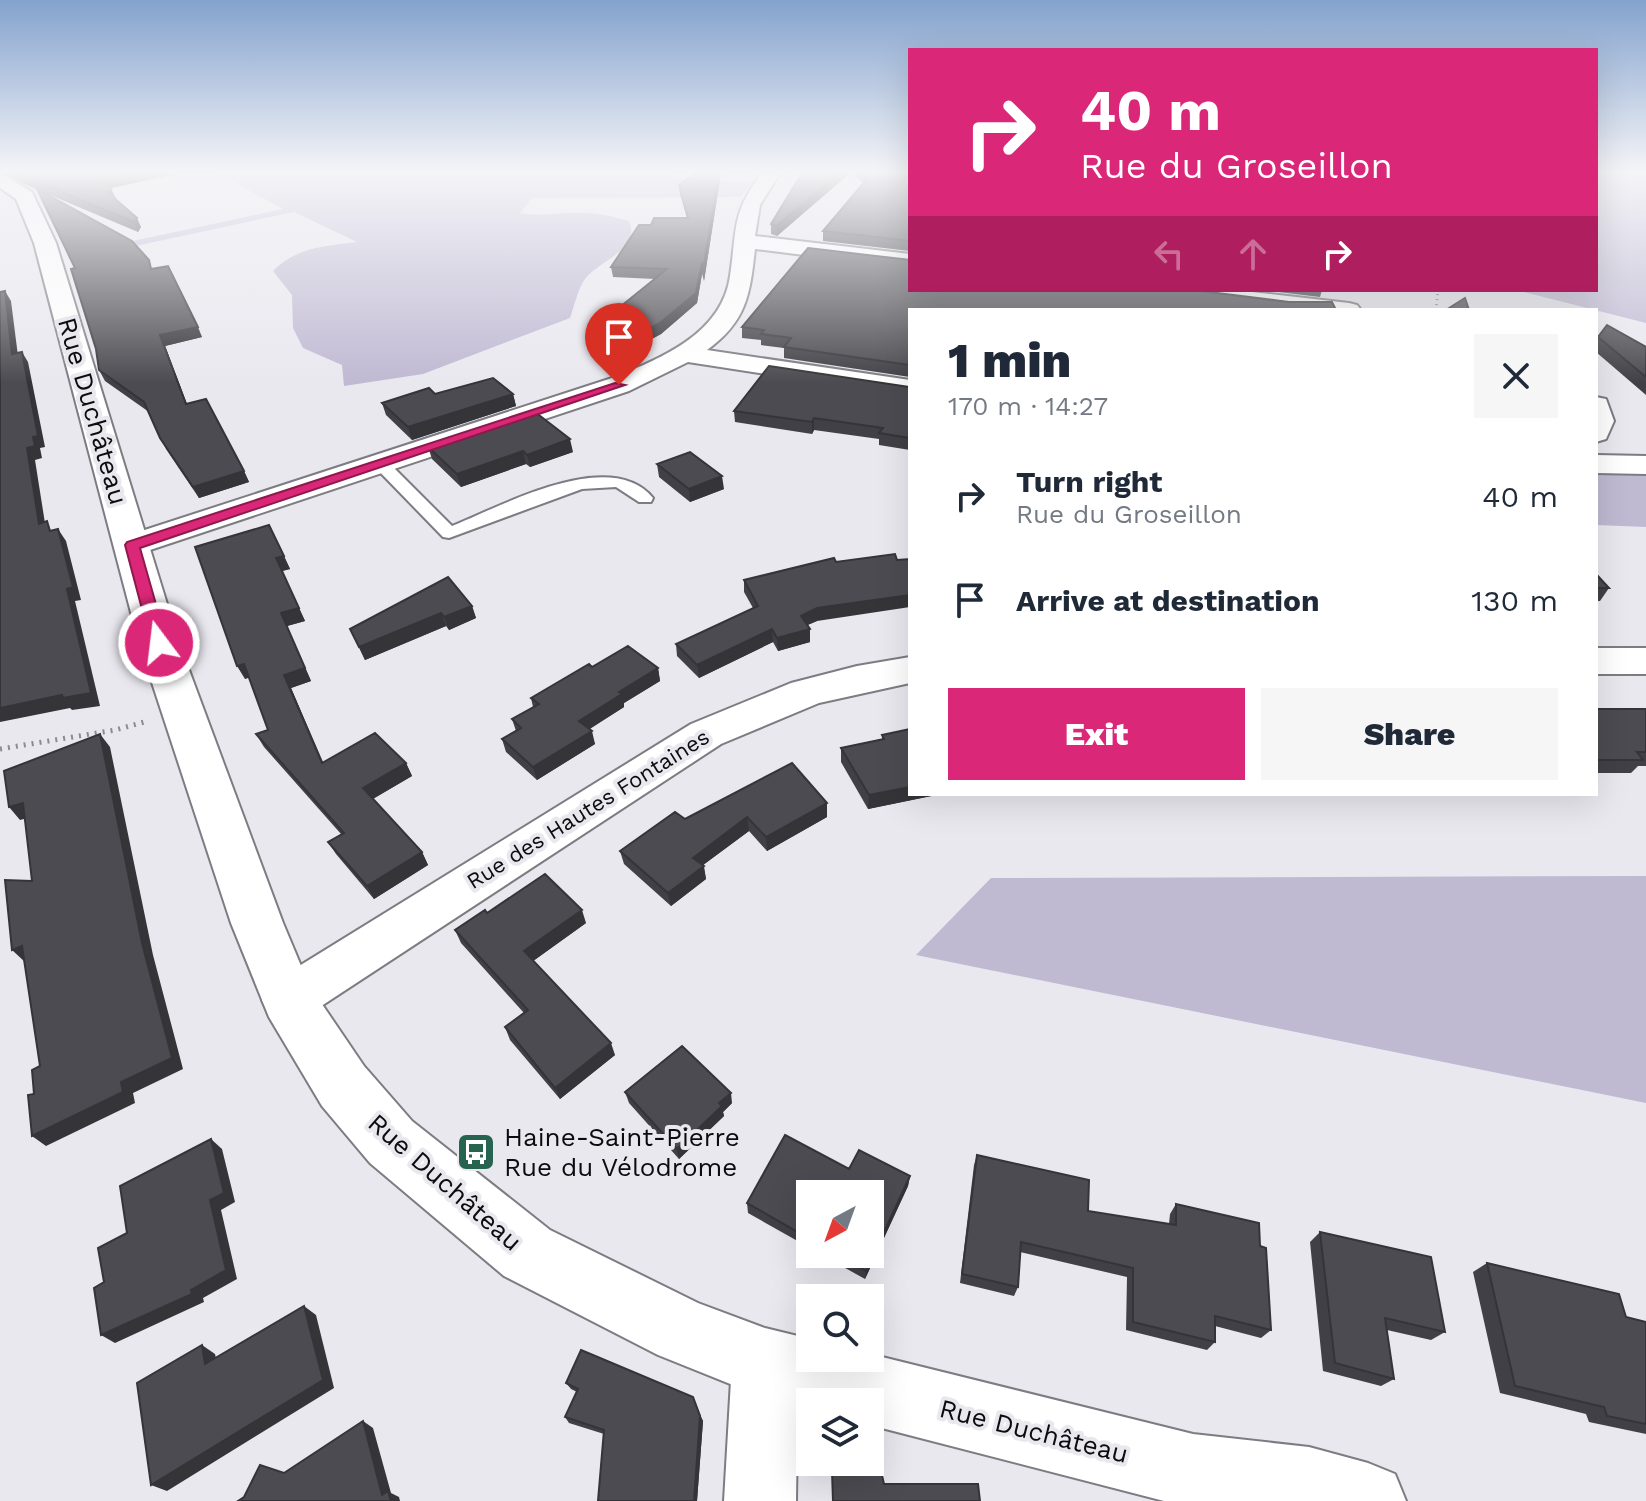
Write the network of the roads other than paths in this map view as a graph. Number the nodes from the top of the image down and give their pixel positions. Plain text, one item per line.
1 (45, 243) edge
2 (747, 243) edge
3 (763, 243) edge
4 (819, 250) junction
5 (908, 261) edge
6 (758, 272) junction
7 (1189, 292) edge
8 (1331, 308) edge
9 (683, 354) junction
10 (908, 388) edge
11 (381, 464) junction
12 (1598, 464) edge
13 (1646, 465) edge
14 (645, 498) dead end
15 (132, 545) junction
16 (1598, 661) edge
17 (1646, 661) edge
18 (908, 670) edge
19 (288, 1000) junction
20 (765, 1363) junction
21 (760, 1501) edge
22 (1368, 1501) edge

1 - 15 street, Rue Duchâteau
2 - 6 street
3 - 4 street
4 - 5 street
4 - 6 street
6 - 9 street
7 - 8 street
9 - 10 street
9 - 11 street
11 - 14 lane
11 - 15 street
12 - 13 street
15 - 19 street, Rue Duchâteau
16 - 17 street
18 - 19 street, Rue des Hautes Fontaines
19 - 20 street, Rue Duchâteau
20 - 21 street
20 - 22 street, Rue Duchâteau

